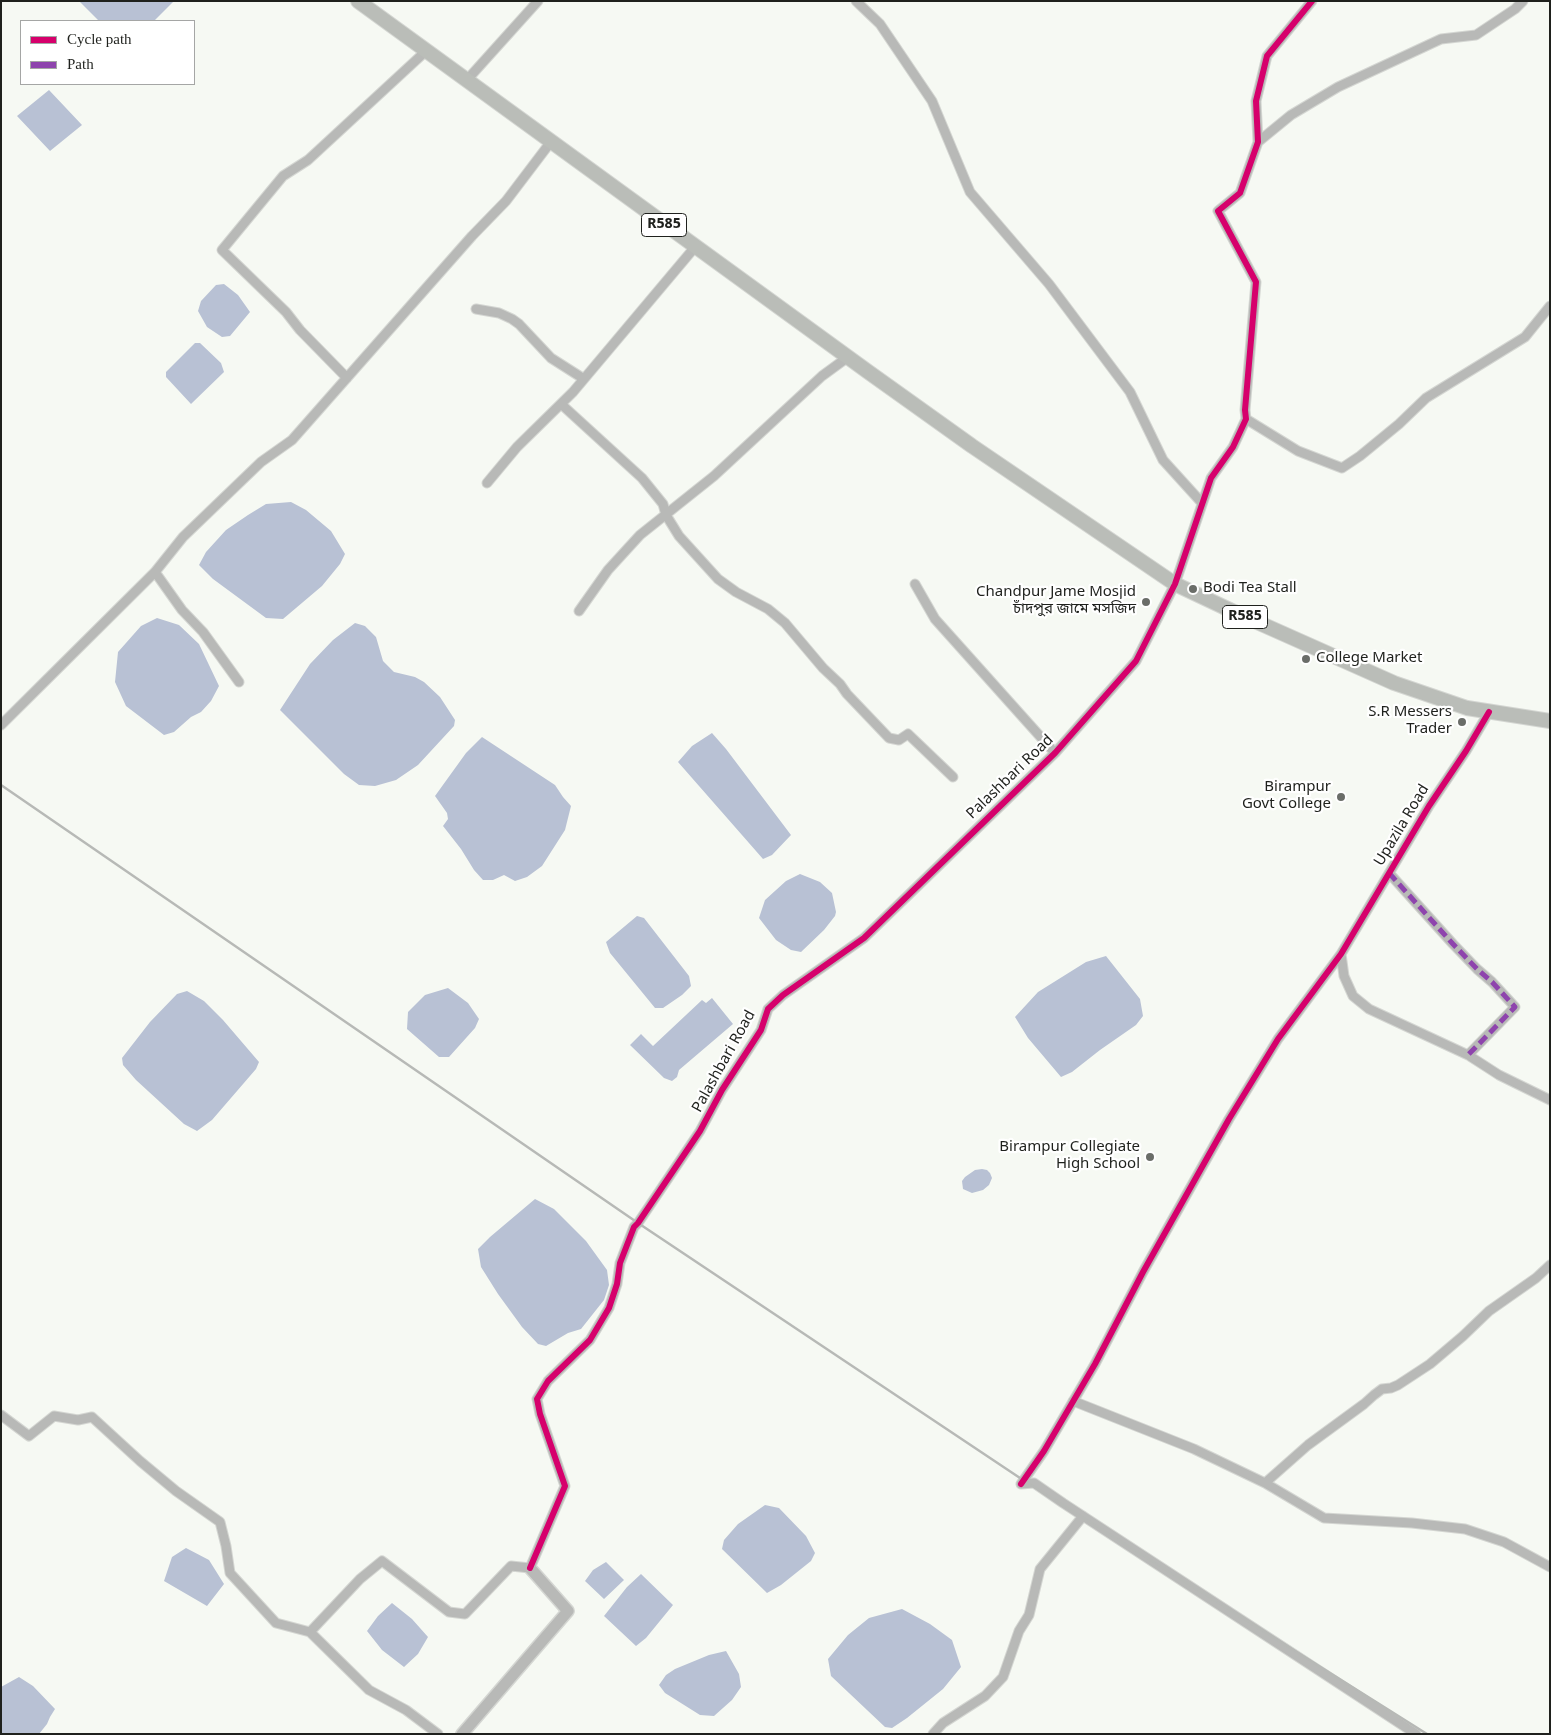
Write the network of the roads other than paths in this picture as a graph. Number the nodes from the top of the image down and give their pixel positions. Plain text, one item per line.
1 (358, 1) edge
2 (538, 1) edge
3 (856, 1) edge
4 (1312, 1) edge
5 (1523, 1) edge
6 (426, 51) junction
7 (466, 81) junction
8 (550, 142) junction
9 (1258, 142) junction
10 (695, 247) junction
11 (1550, 306) edge
12 (476, 309) dead end
13 (848, 358) junction
14 (346, 378) junction
15 (584, 379) junction
16 (561, 404) junction
17 (1246, 419) junction
18 (487, 483) dead end
19 (1202, 503) junction
20 (666, 516) junction
21 (156, 572) junction
22 (915, 584) dead end
23 (1174, 584) junction
24 (579, 611) dead end
25 (239, 682) dead end
26 (1489, 712) junction
27 (1550, 721) edge
28 (1, 725) edge
29 (1056, 753) junction
30 (952, 777) dead end
31 (1389, 873) junction
32 (1341, 954) junction
33 (1468, 1055) junction
34 (1550, 1100) edge
35 (1550, 1264) edge
36 (1073, 1401) junction
37 (1, 1416) edge
38 (1265, 1483) junction
39 (1083, 1516) junction
40 (1550, 1567) edge
41 (530, 1568) junction
42 (310, 1632) junction
43 (438, 1734) edge
44 (462, 1734) edge
45 (932, 1734) edge
46 (1416, 1734) edge

1 - 6 main road, R585
2 - 7 street
3 - 19 street
4 - 9 street
5 - 9 street
6 - 7 main road, R585
6 - 14 street
7 - 8 main road, R585
8 - 10 main road, R585
8 - 14 street
9 - 17 street
10 - 13 main road, R585
10 - 15 street
11 - 17 street
12 - 15 street
13 - 20 street
13 - 23 main road, R585
14 - 21 street
15 - 16 street
16 - 18 street
16 - 20 street
17 - 19 street, Palashbari Road
19 - 23 street, Palashbari Road
20 - 24 street
20 - 30 street
21 - 25 street
21 - 28 street
22 - 29 street
23 - 26 main road, R585
23 - 29 street, Palashbari Road
26 - 27 main road, R585
26 - 31 street, Upazila Road
29 - 41 street, Palashbari Road
31 - 32 street, Upazila Road
31 - 33 street
32 - 33 street
32 - 36 street, Upazila Road
33 - 34 street
35 - 38 street
36 - 38 street
36 - 39 street, Upazila Road
37 - 42 street
38 - 40 street
39 - 45 street
39 - 46 street
41 - 42 street
41 - 44 street
42 - 43 street

